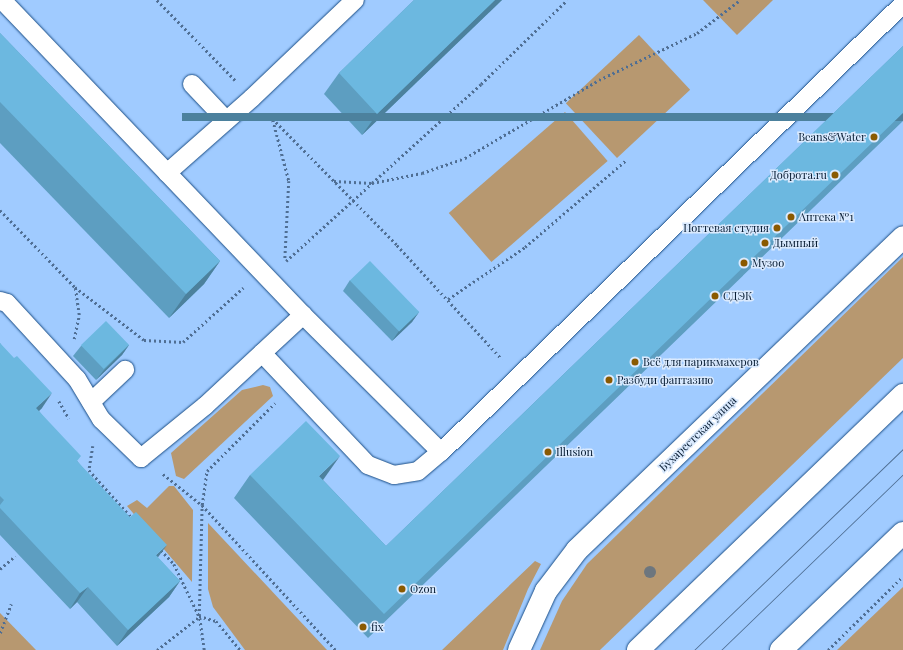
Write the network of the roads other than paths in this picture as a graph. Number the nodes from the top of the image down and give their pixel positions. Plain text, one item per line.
1 (2, 0) edge
2 (355, 0) edge
3 (903, 4) edge
4 (192, 84) dead end
5 (226, 120) junction
6 (167, 173) junction
7 (903, 237) edge
8 (0, 301) edge
9 (303, 314) junction
10 (262, 353) junction
11 (125, 370) dead end
12 (903, 395) edge
13 (91, 402) junction
14 (441, 452) junction
15 (903, 533) edge
16 (519, 650) edge
17 (638, 650) edge
18 (781, 650) edge

1 - 6 lane
2 - 5 lane
3 - 14 lane
4 - 5 lane
5 - 6 lane
6 - 9 lane
7 - 16 street, Бухарестская улица
8 - 13 lane
9 - 10 lane
9 - 14 lane
10 - 13 lane
10 - 14 lane
11 - 13 lane
12 - 17 street
15 - 18 street

